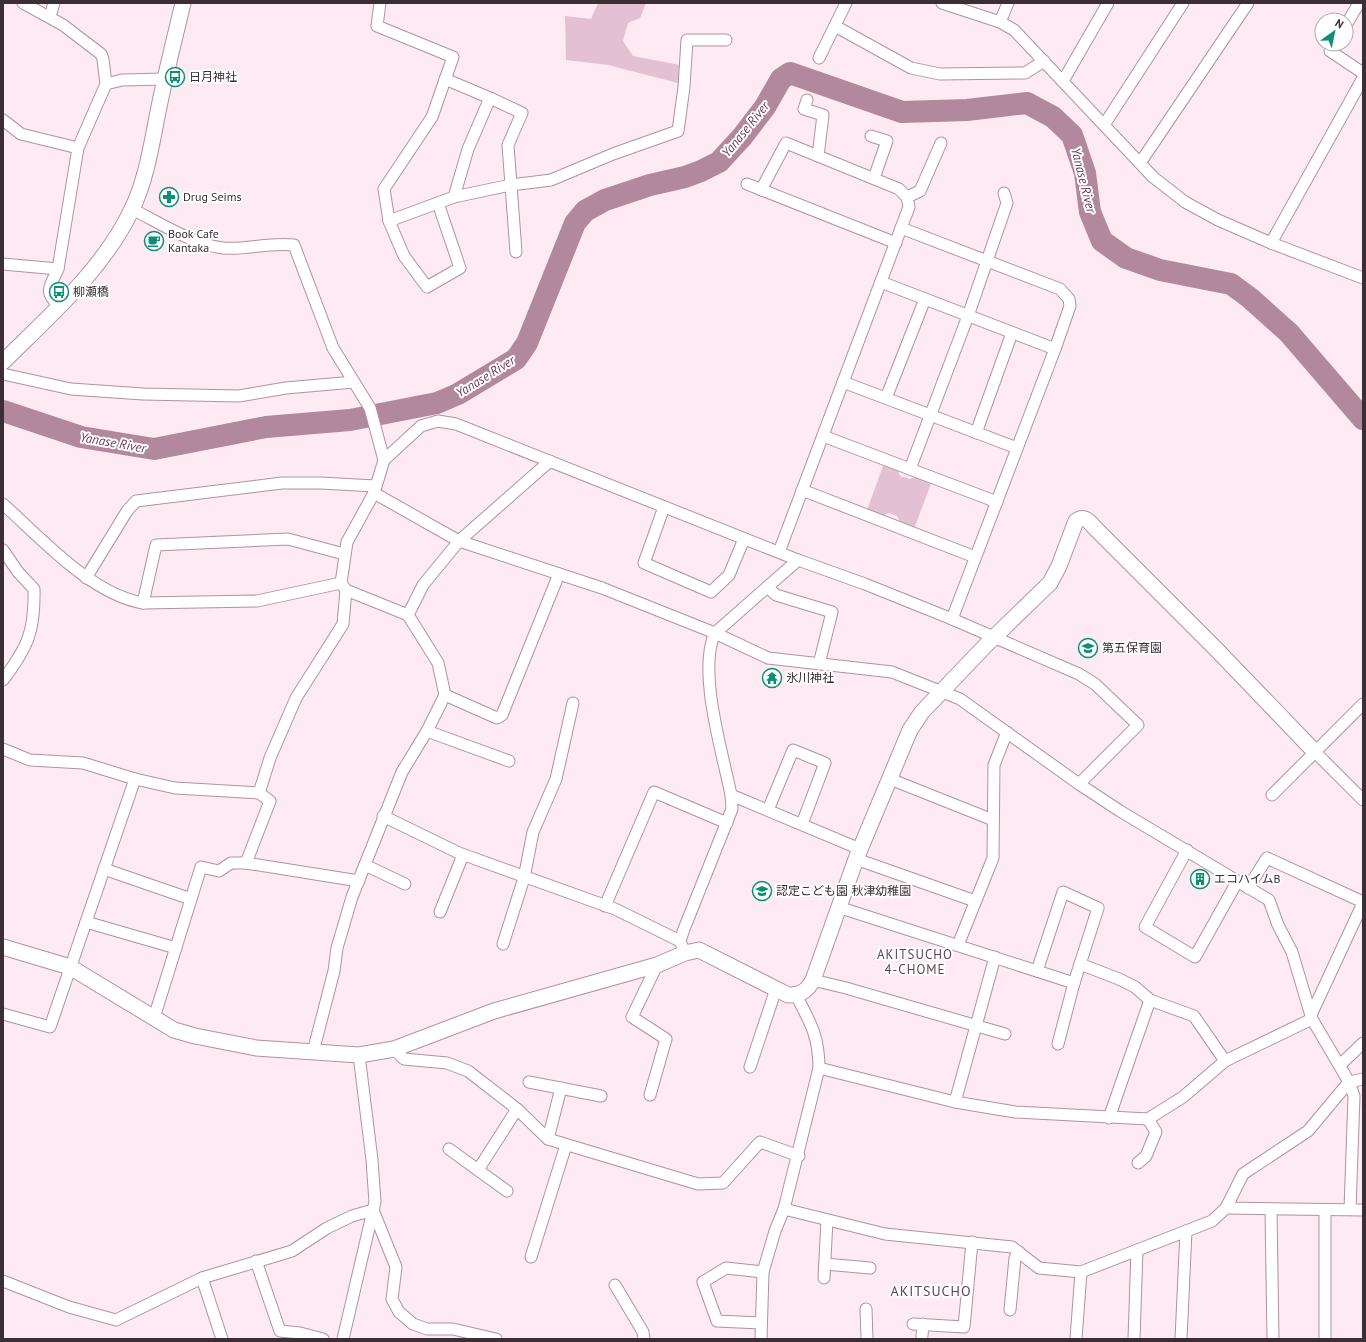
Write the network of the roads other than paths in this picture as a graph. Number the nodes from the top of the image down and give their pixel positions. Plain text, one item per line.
1 (23, 3) edge
2 (54, 3) edge
3 (184, 3) edge
4 (380, 3) edge
5 (846, 3) edge
6 (942, 3) edge
7 (1008, 3) edge
8 (1108, 3) edge
9 (1183, 3) edge
10 (1248, 3) edge
11 (1359, 3) edge
12 (1354, 12) edge
13 (50, 17) junction
14 (1000, 22) junction
15 (835, 26) junction
16 (726, 40) dead end
17 (1330, 52) edge
18 (819, 58) dead end
19 (1044, 61) junction
20 (1363, 73) edge
21 (1363, 78) edge
22 (165, 79) junction
23 (445, 79) junction
24 (1064, 81) junction
25 (106, 84) junction
26 (490, 98) junction
27 (807, 100) dead end
28 (3, 120) edge
29 (1104, 125) junction
30 (872, 136) dead end
31 (941, 143) dead end
32 (78, 148) junction
33 (818, 156) junction
34 (1140, 163) junction
35 (874, 178) junction
36 (747, 184) dead end
37 (511, 185) junction
38 (761, 190) junction
39 (1004, 193) dead end
40 (454, 197) junction
41 (907, 197) junction
42 (438, 203) junction
43 (132, 209) junction
44 (389, 221) junction
45 (901, 228) junction
46 (896, 242) junction
47 (1271, 243) junction
48 (516, 252) dead end
49 (987, 261) junction
50 (3, 264) edge
51 (58, 268) junction
52 (1363, 278) edge
53 (881, 282) junction
54 (925, 299) junction
55 (59, 306) junction
56 (968, 316) junction
57 (1012, 333) junction
58 (1054, 349) junction
59 (3, 362) edge
60 (3, 374) edge
61 (354, 382) junction
62 (843, 382) junction
63 (886, 398) junction
64 (930, 415) junction
65 (976, 432) junction
66 (823, 436) junction
67 (1017, 448) junction
68 (384, 460) junction
69 (550, 461) junction
70 (910, 469) junction
71 (375, 490) junction
72 (802, 490) junction
73 (997, 502) junction
74 (3, 504) edge
75 (664, 507) junction
76 (744, 539) junction
77 (459, 541) junction
78 (3, 550) edge
79 (779, 552) junction
80 (344, 554) junction
81 (975, 557) junction
82 (798, 560) junction
83 (559, 574) junction
84 (86, 578) junction
85 (343, 587) junction
86 (767, 588) junction
87 (143, 603) junction
88 (408, 616) junction
89 (952, 618) junction
90 (715, 633) junction
91 (994, 637) junction
92 (819, 664) junction
93 (3, 680) edge
94 (943, 691) junction
95 (445, 695) junction
96 (573, 703) dead end
97 (1363, 704) edge
98 (427, 731) junction
99 (1007, 732) junction
100 (3, 749) edge
101 (1315, 752) junction
102 (509, 762) dead end
103 (135, 779) junction
104 (890, 779) junction
105 (1079, 784) junction
106 (259, 793) junction
107 (731, 795) junction
108 (1272, 795) dead end
109 (1363, 800) edge
110 (768, 810) junction
111 (383, 816) junction
112 (993, 820) junction
113 (727, 823) junction
114 (802, 824) junction
115 (1186, 850) junction
116 (858, 854) junction
117 (463, 855) junction
118 (246, 863) junction
119 (365, 865) junction
120 (104, 869) junction
121 (524, 878) junction
122 (359, 881) junction
123 (1237, 882) junction
124 (405, 884) dead end
125 (1248, 888) junction
126 (191, 899) junction
127 (976, 901) junction
128 (1362, 904) edge
129 (605, 906) junction
130 (838, 906) junction
131 (440, 912) dead end
132 (86, 922) junction
133 (502, 944) dead end
134 (958, 945) junction
135 (3, 947) edge
136 (682, 947) junction
137 (176, 948) junction
138 (995, 957) junction
139 (1080, 964) junction
140 (657, 965) junction
141 (70, 967) junction
142 (1037, 971) junction
143 (813, 980) junction
144 (1074, 983) junction
145 (776, 989) junction
146 (796, 995) junction
147 (1150, 1000) junction
148 (3, 1014) edge
149 (1312, 1017) junction
150 (154, 1018) junction
151 (976, 1025) junction
152 (1005, 1034) dead end
153 (1058, 1044) dead end
154 (1363, 1044) edge
155 (394, 1048) junction
156 (313, 1052) junction
157 (359, 1056) junction
158 (1225, 1061) junction
159 (1340, 1065) junction
160 (750, 1067) dead end
161 (819, 1068) junction
162 (1363, 1079) edge
163 (529, 1082) dead end
164 (1349, 1082) junction
165 (561, 1088) junction
166 (601, 1096) dead end
167 (650, 1096) dead end
168 (955, 1102) junction
169 (517, 1109) junction
170 (1109, 1118) junction
171 (1148, 1119) junction
172 (548, 1139) junction
173 (566, 1145) junction
174 (449, 1149) dead end
175 (799, 1156) junction
176 (1138, 1163) dead end
177 (478, 1170) junction
178 (507, 1191) dead end
179 (1226, 1208) junction
180 (784, 1209) junction
181 (1271, 1209) junction
182 (373, 1210) junction
183 (1325, 1210) junction
184 (1350, 1210) junction
185 (1363, 1210) edge
186 (828, 1220) junction
187 (1186, 1231) junction
188 (972, 1242) junction
189 (1137, 1250) junction
190 (1019, 1252) junction
191 (531, 1257) dead end
192 (256, 1261) junction
193 (825, 1264) junction
194 (870, 1268) dead end
195 (763, 1272) junction
196 (1081, 1272) junction
197 (202, 1278) junction
198 (824, 1278) dead end
199 (3, 1281) edge
200 (616, 1285) dead end
201 (967, 1298) junction
202 (978, 1298) dead end
203 (866, 1309) dead end
204 (1010, 1310) dead end
205 (762, 1323) junction
206 (922, 1336) dead end
207 (222, 1339) edge
208 (323, 1339) edge
209 (344, 1339) edge
210 (496, 1339) edge
211 (644, 1339) edge
212 (761, 1339) edge
213 (867, 1339) edge
214 (1076, 1339) edge
215 (1134, 1339) edge
216 (1181, 1339) edge
217 (1273, 1339) edge
218 (1325, 1339) edge

1 - 13 street
2 - 13 street
3 - 22 street
4 - 23 street
5 - 15 street
6 - 14 street
7 - 14 street
8 - 24 street
9 - 29 street
10 - 34 street
11 - 12 street
13 - 25 street
14 - 19 street
15 - 18 street
15 - 19 street
16 - 37 street
17 - 20 street
19 - 24 street
21 - 47 street
22 - 25 street
22 - 43 street
23 - 26 street
23 - 44 street
24 - 29 street
25 - 32 street
26 - 37 street
26 - 40 street
27 - 33 street
28 - 32 street
29 - 34 street
30 - 35 street
31 - 41 street
32 - 51 street
33 - 35 street
33 - 38 street
34 - 47 street
35 - 41 street
36 - 38 street
37 - 40 street
37 - 48 street
38 - 46 street
39 - 49 street
40 - 42 street
41 - 45 street
42 - 44 street
42 - 44 street
43 - 55 street
43 - 61 street
45 - 46 street
45 - 49 street
46 - 53 street
47 - 52 street
49 - 56 street
49 - 58 street
50 - 51 street
51 - 55 street
53 - 54 street
53 - 62 street
54 - 56 street
54 - 63 street
55 - 59 street
56 - 57 street
56 - 64 street
57 - 58 street
57 - 65 street
58 - 67 street
60 - 61 street
61 - 68 street
62 - 63 street
62 - 66 street
63 - 64 street
64 - 65 street
64 - 70 street
65 - 67 street
66 - 70 street
66 - 72 street
67 - 73 street
68 - 69 street
68 - 71 street
69 - 75 street
69 - 77 street
70 - 73 street
71 - 77 street
71 - 80 street
71 - 84 street
72 - 79 street
72 - 81 street
73 - 81 street
74 - 84 street
75 - 76 street
75 - 76 street
76 - 79 street
77 - 83 street
77 - 88 street
78 - 93 street
79 - 82 street
80 - 85 street
80 - 87 street
81 - 89 street
82 - 86 street
82 - 89 street
83 - 90 street
83 - 95 street
84 - 87 street
85 - 87 street
85 - 88 street
85 - 106 street
86 - 90 street
86 - 92 street
88 - 95 street
89 - 91 street
90 - 92 street
90 - 107 street
91 - 94 street
91 - 101 street
91 - 105 street
92 - 94 street
94 - 99 street
94 - 104 street
95 - 98 street
96 - 121 street
97 - 101 street
98 - 102 street
98 - 111 street
99 - 105 street
99 - 112 street
100 - 103 street
101 - 108 street
101 - 109 street
103 - 106 street
103 - 120 street
104 - 112 street
104 - 116 street
105 - 115 street
106 - 118 street
107 - 110 street
107 - 113 street
110 - 114 street
110 - 114 street
111 - 117 street
111 - 119 street
112 - 127 street
113 - 129 street
113 - 136 street
114 - 116 street
115 - 123 street
115 - 123 street
116 - 127 street
116 - 130 street
117 - 121 street
117 - 131 street
118 - 122 street
118 - 126 street
119 - 122 street
119 - 124 street
120 - 126 street
120 - 132 street
121 - 129 street
121 - 133 street
122 - 156 street
123 - 125 street
125 - 128 street
125 - 149 street
126 - 137 street
127 - 134 street
128 - 149 street
129 - 136 street
130 - 134 street
130 - 143 street
132 - 137 street
132 - 141 street
134 - 138 street
135 - 141 street
136 - 140 street
136 - 145 street
137 - 150 street
138 - 142 street
138 - 151 street
139 - 142 street
139 - 144 street
139 - 147 street
140 - 155 street
140 - 167 street
141 - 148 street
141 - 150 street
142 - 144 street
143 - 146 street
143 - 151 street
144 - 153 street
145 - 146 street
145 - 160 street
146 - 161 street
147 - 158 street
147 - 170 street
149 - 158 street
149 - 159 street
150 - 156 street
151 - 152 street
151 - 168 street
154 - 159 street
155 - 157 street
155 - 169 street
156 - 157 street
157 - 182 street
158 - 171 street
159 - 164 street
161 - 168 street
161 - 175 street
162 - 164 street
163 - 165 street
164 - 179 street
164 - 184 street
165 - 166 street
165 - 172 street
168 - 170 street
169 - 172 street
169 - 177 street
170 - 171 street
171 - 176 street
172 - 173 street
173 - 175 street
173 - 191 street
174 - 177 street
175 - 180 street
177 - 178 street
179 - 181 street
179 - 187 street
180 - 186 street
180 - 195 street
181 - 183 street
181 - 217 street
182 - 192 street
182 - 209 street
182 - 210 street
183 - 184 street
183 - 218 street
184 - 185 street
186 - 188 street
186 - 193 street
187 - 189 street
187 - 216 street
188 - 190 street
188 - 201 street
189 - 196 street
189 - 215 street
190 - 196 street
190 - 204 street
192 - 197 street
192 - 208 street
193 - 194 street
193 - 198 street
195 - 205 street
195 - 205 street
196 - 214 street
197 - 199 street
197 - 207 street
200 - 211 street
201 - 202 street
201 - 206 street
203 - 213 street
205 - 212 street

